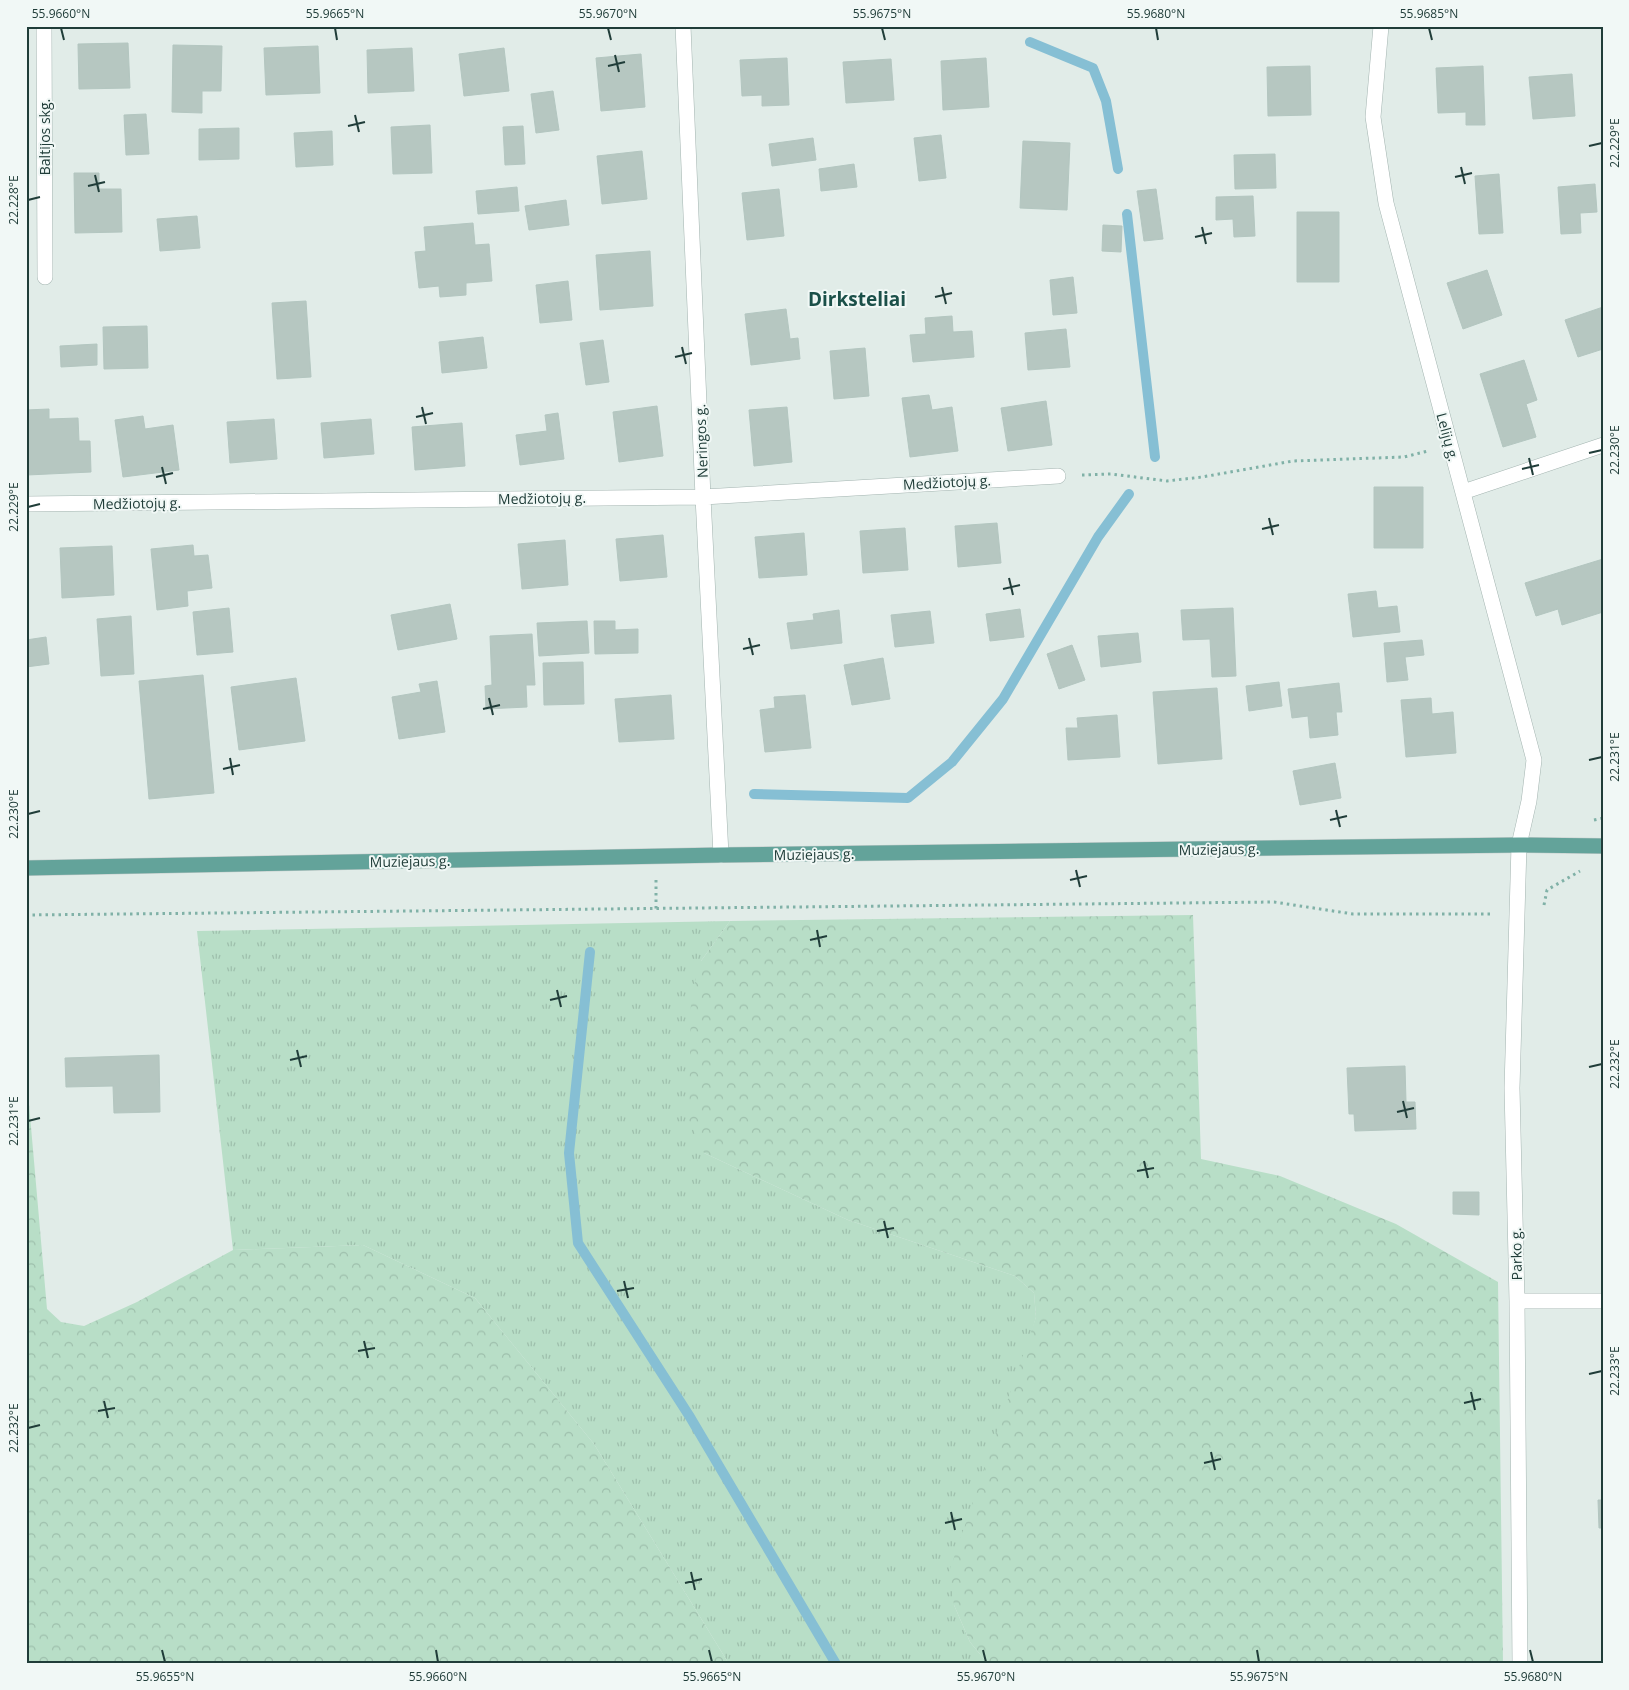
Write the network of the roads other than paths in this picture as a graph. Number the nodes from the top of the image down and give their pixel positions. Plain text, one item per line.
1 (44, 26) edge
2 (684, 26) edge
3 (1381, 26) edge
4 (45, 277) dead end
5 (1603, 445) edge
6 (1058, 476) road end
7 (1463, 492) junction
8 (703, 496) junction
9 (26, 504) edge
10 (1518, 845) junction
11 (1603, 846) edge
12 (720, 855) junction
13 (26, 868) edge
14 (1518, 1301) junction
15 (1603, 1301) edge
16 (1520, 1664) edge

1 - 4 street, Baltijos skg.
2 - 8 street, Neringos g.
3 - 7 street, Lelijų g.
5 - 7 street
6 - 8 street, Medžiotojų g.
7 - 10 street, Lelijų g.
8 - 9 street, Medžiotojų g.
8 - 12 street, Neringos g.
10 - 11 main road, Muziejaus g.
10 - 12 main road, Muziejaus g.
10 - 14 street, Parko g.
12 - 13 main road, Muziejaus g.
14 - 15 street
14 - 16 street, Parko g.

